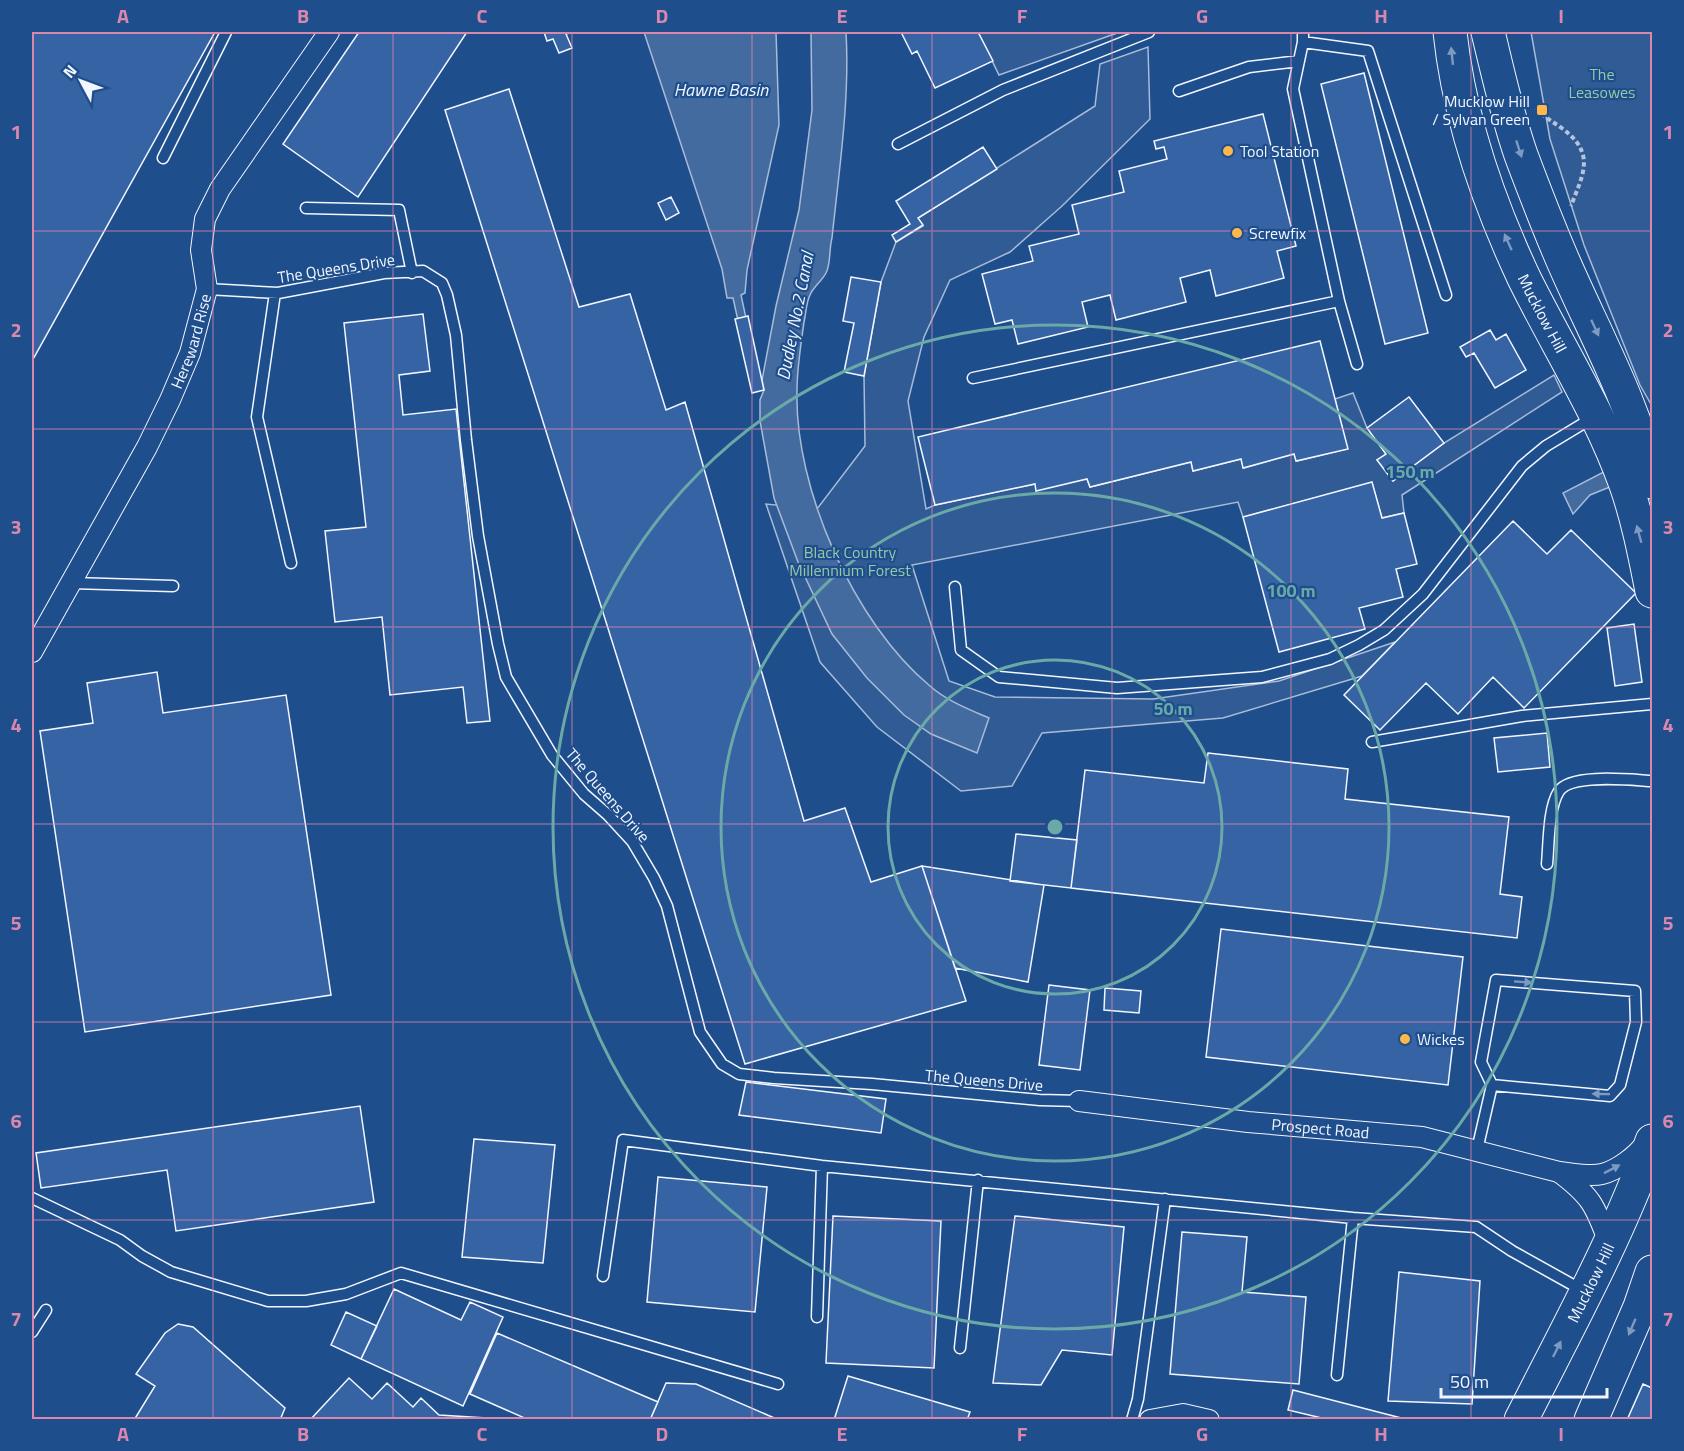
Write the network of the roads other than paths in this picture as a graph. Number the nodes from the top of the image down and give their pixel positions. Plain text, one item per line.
1 (226, 32) edge
2 (329, 32) edge
3 (1149, 32) edge
4 (1450, 32) edge
5 (1488, 32) edge
6 (1303, 37) edge
7 (1299, 61) junction
8 (1179, 91) dead end
9 (898, 144) dead end
10 (164, 158) dead end
11 (306, 208) dead end
12 (412, 273) junction
13 (207, 289) junction
14 (275, 293) junction
15 (1446, 295) dead end
16 (1339, 301) junction
17 (1357, 364) dead end
18 (973, 378) dead end
19 (1597, 415) junction
20 (1653, 482) edge
21 (291, 563) dead end
22 (72, 583) junction
23 (174, 586) dead end
24 (955, 587) dead end
25 (1653, 591) edge
26 (32, 652) edge
27 (1653, 704) edge
28 (1372, 742) dead end
29 (1653, 781) edge
30 (1547, 864) dead end
31 (1491, 1085) junction
32 (1079, 1101) joint
33 (1653, 1134) edge
34 (1653, 1142) edge
35 (1477, 1150) junction
36 (822, 1166) junction
37 (1558, 1172) junction
38 (978, 1180) junction
39 (32, 1198) edge
40 (1165, 1199) junction
41 (1353, 1218) junction
42 (1609, 1243) junction
43 (1653, 1272) edge
44 (603, 1276) dead end
45 (1585, 1292) junction
46 (46, 1310) dead end
47 (817, 1317) dead end
48 (32, 1332) edge
49 (960, 1348) dead end
50 (1337, 1375) dead end
51 (778, 1384) dead end
52 (1132, 1419) edge
53 (1150, 1419) edge
54 (1209, 1419) edge
55 (1521, 1419) edge
56 (1591, 1419) edge

1 - 10 lane
2 - 13 street, Hereward Rise
3 - 9 lane
19 -> 4 highway, Mucklow Hill
5 -> 20 highway
6 - 7 lane
6 - 15 lane
7 - 8 lane
7 - 16 lane
11 - 12 lane
12 - 14 lane, The Queens Drive
12 - 32 lane, The Queens Drive
13 - 14 lane, The Queens Drive
13 - 22 street, Hereward Rise
14 - 21 lane
16 - 17 lane
16 - 18 lane
19 - 24 lane
25 -> 19 highway, Mucklow Hill
22 - 23 lane
22 - 26 street, Hereward Rise
27 - 28 lane
29 - 30 lane
31 -> 31 lane
31 - 35 lane
32 - 35 street, Prospect Road
37 -> 33 street, Prospect Road
34 - 42 highway, Mucklow Hill
35 - 37 street, Prospect Road
36 - 38 lane
36 - 44 lane
36 - 47 lane
37 - 42 street, Prospect Road
38 - 40 lane
38 - 49 lane
39 - 51 lane
40 - 41 lane
40 - 52 lane
41 - 45 lane
41 - 50 lane
42 - 45 highway, Mucklow Hill
43 -> 56 highway
55 -> 45 highway, Mucklow Hill
46 - 48 lane
53 - 54 street

